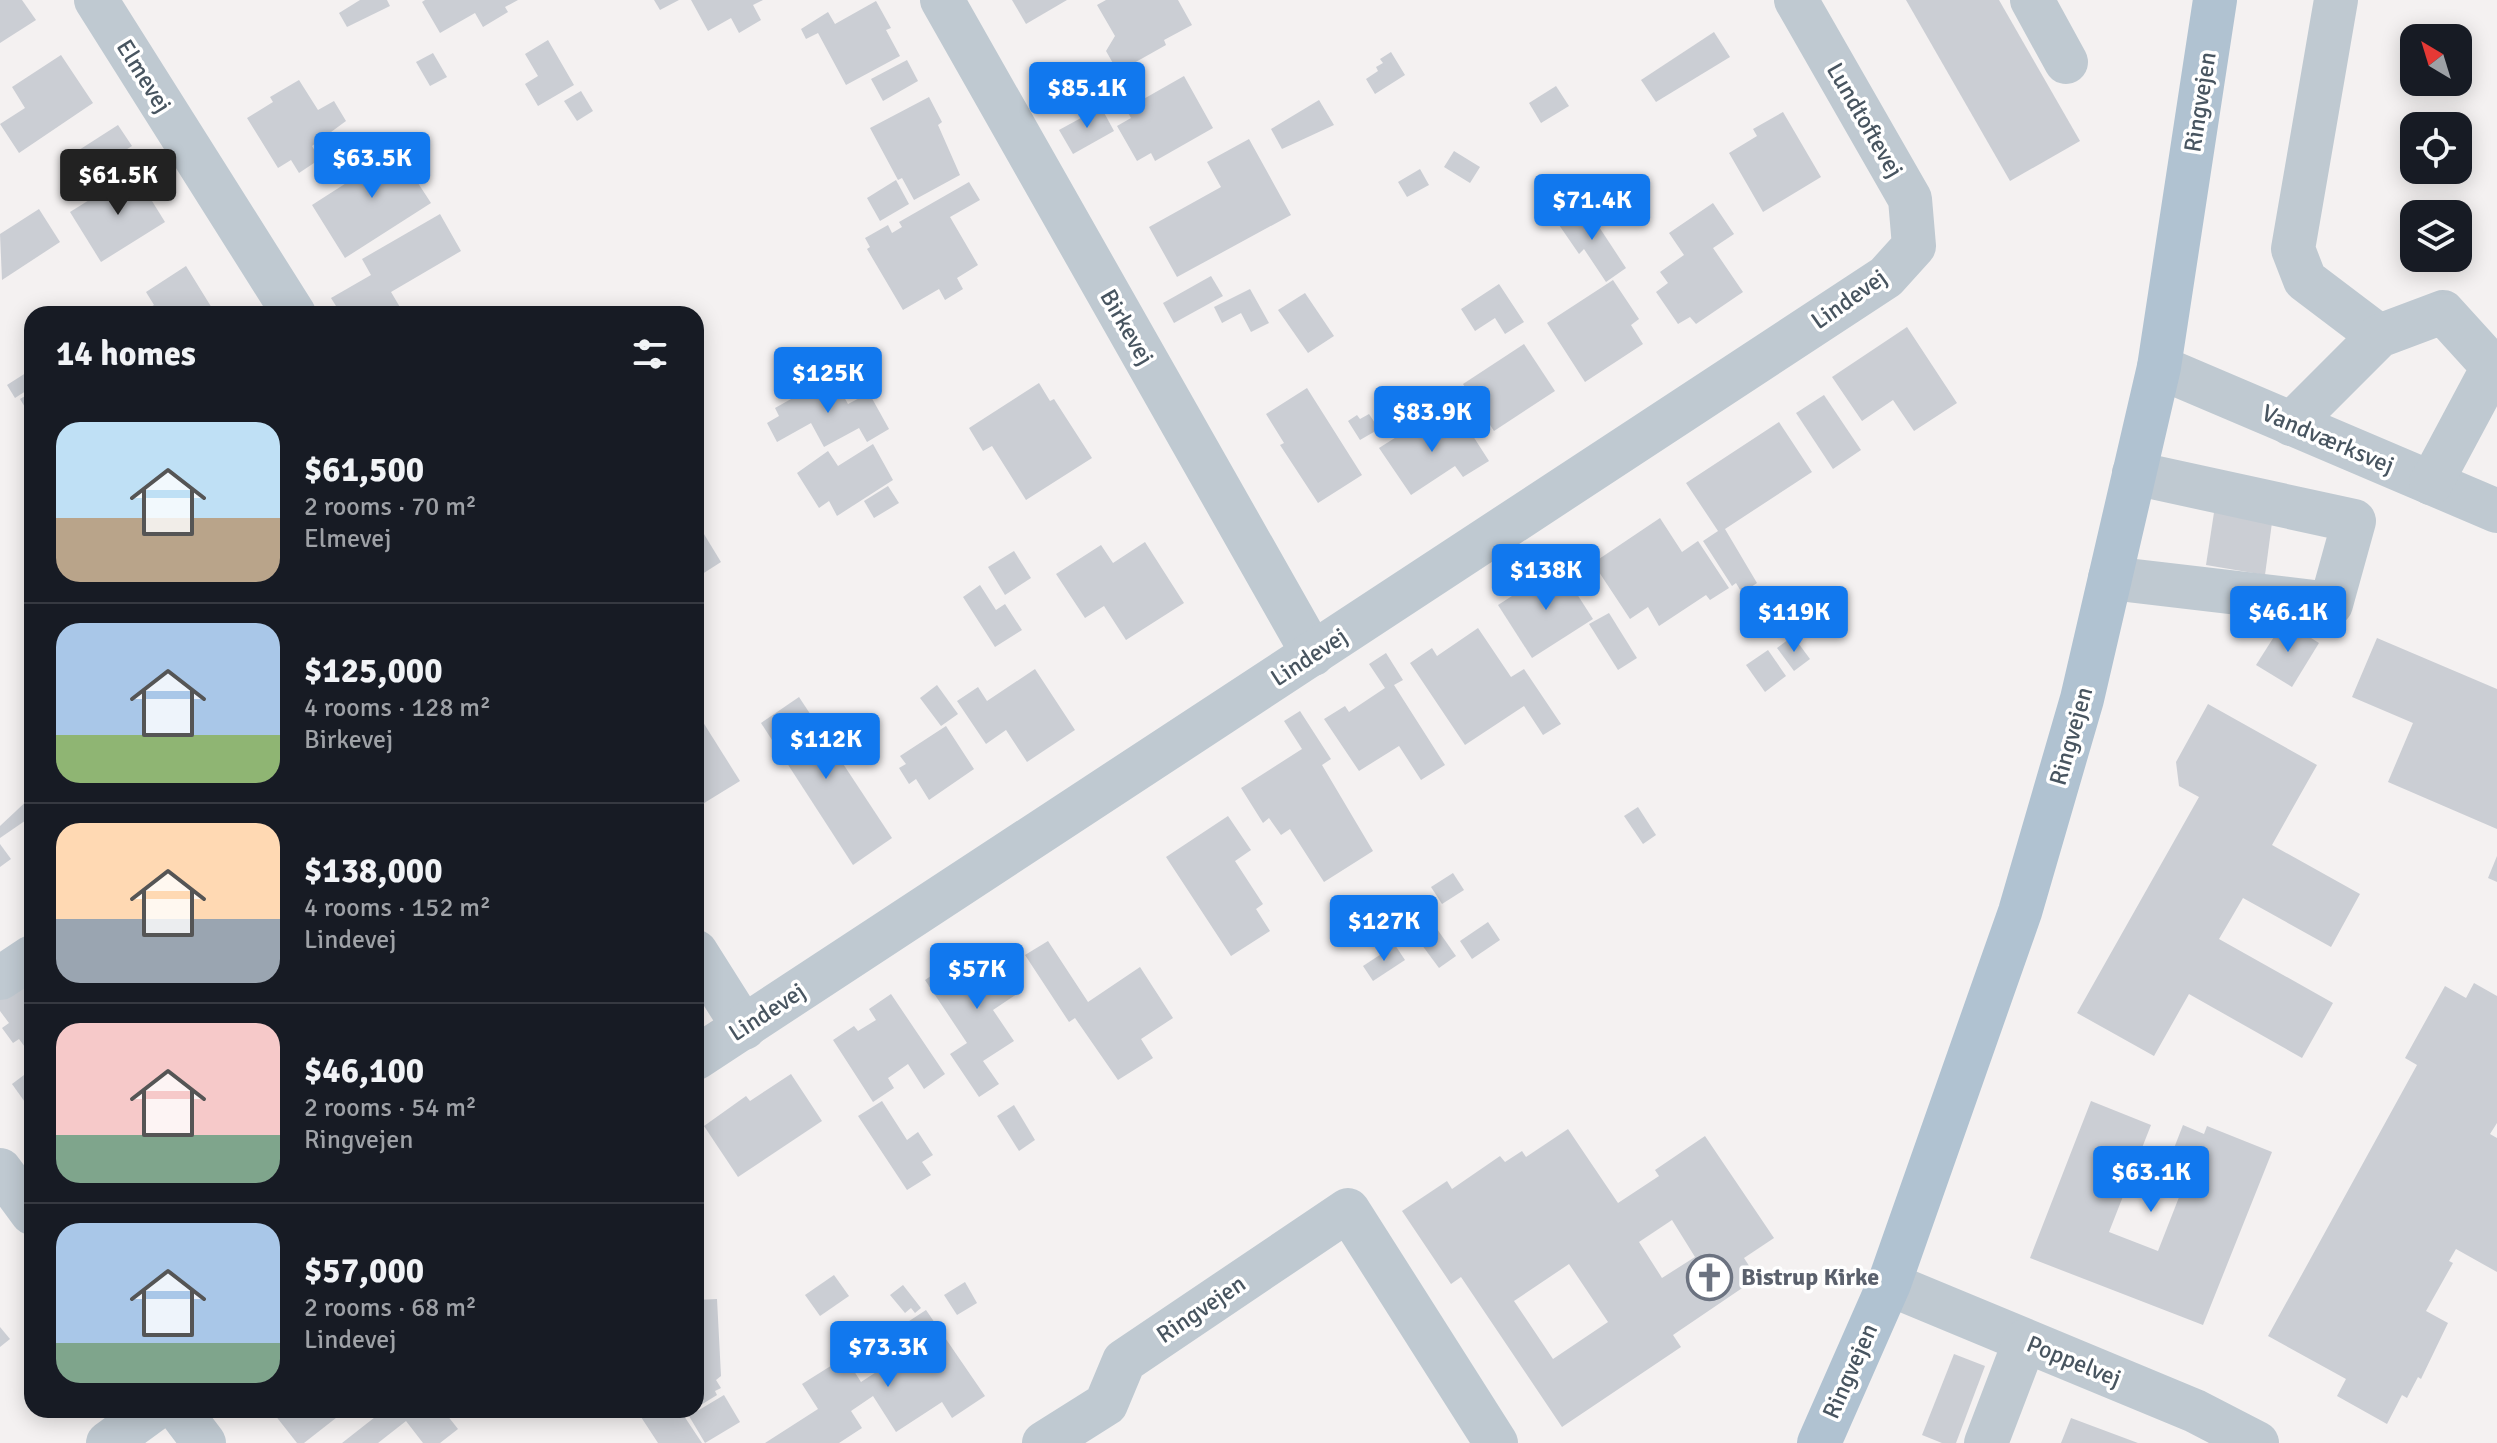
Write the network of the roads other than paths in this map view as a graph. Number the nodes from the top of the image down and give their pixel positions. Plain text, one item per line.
1 (96, 0) edge
2 (942, 0) edge
3 (1796, 0) edge
4 (2032, 0) edge
5 (2215, 0) edge
6 (2336, 0) edge
7 (2066, 62) dead end
8 (1914, 246) joint
9 (289, 306) edge
10 (2379, 336) junction
11 (2159, 367) junction
12 (2495, 368) edge
13 (2291, 424) junction
14 (2134, 473) junction
15 (2431, 483) junction
16 (2497, 511) edge
17 (2110, 578) junction
18 (1313, 654) junction
19 (24, 962) edge
20 (704, 965) edge
21 (0, 978) edge
22 (744, 1028) junction
23 (704, 1053) edge
24 (0, 1170) edge
25 (24, 1202) edge
26 (1889, 1284) junction
27 (2025, 1341) junction
28 (142, 1418) edge
29 (185, 1418) edge
30 (108, 1443) edge
31 (204, 1443) edge
32 (1044, 1443) edge
33 (1496, 1443) edge
34 (1819, 1443) edge
35 (1986, 1443) edge
36 (2257, 1443) edge

1 - 9 street, Elmevej
2 - 18 street, Birkevej
3 - 8 street, Lundtoftevej
4 - 7 street
5 - 11 main road, Ringvejen
6 - 10 street
8 - 18 street, Lindevej
10 - 12 street
10 - 13 street
11 - 13 street, Vandværksvej
11 - 14 main road, Ringvejen
12 - 15 street
13 - 15 street, Vandværksvej
14 - 17 main road, Ringvejen
14 - 17 street
15 - 16 street, Vandværksvej
17 - 26 main road, Ringvejen
18 - 22 street, Lindevej
19 - 21 street
20 - 22 street
22 - 23 street, Lindevej
24 - 25 street
26 - 27 street, Poppelvej
26 - 34 main road, Ringvejen
27 - 35 street
27 - 36 street, Poppelvej
28 - 30 street
29 - 31 street
32 - 33 street, Ringvejen

